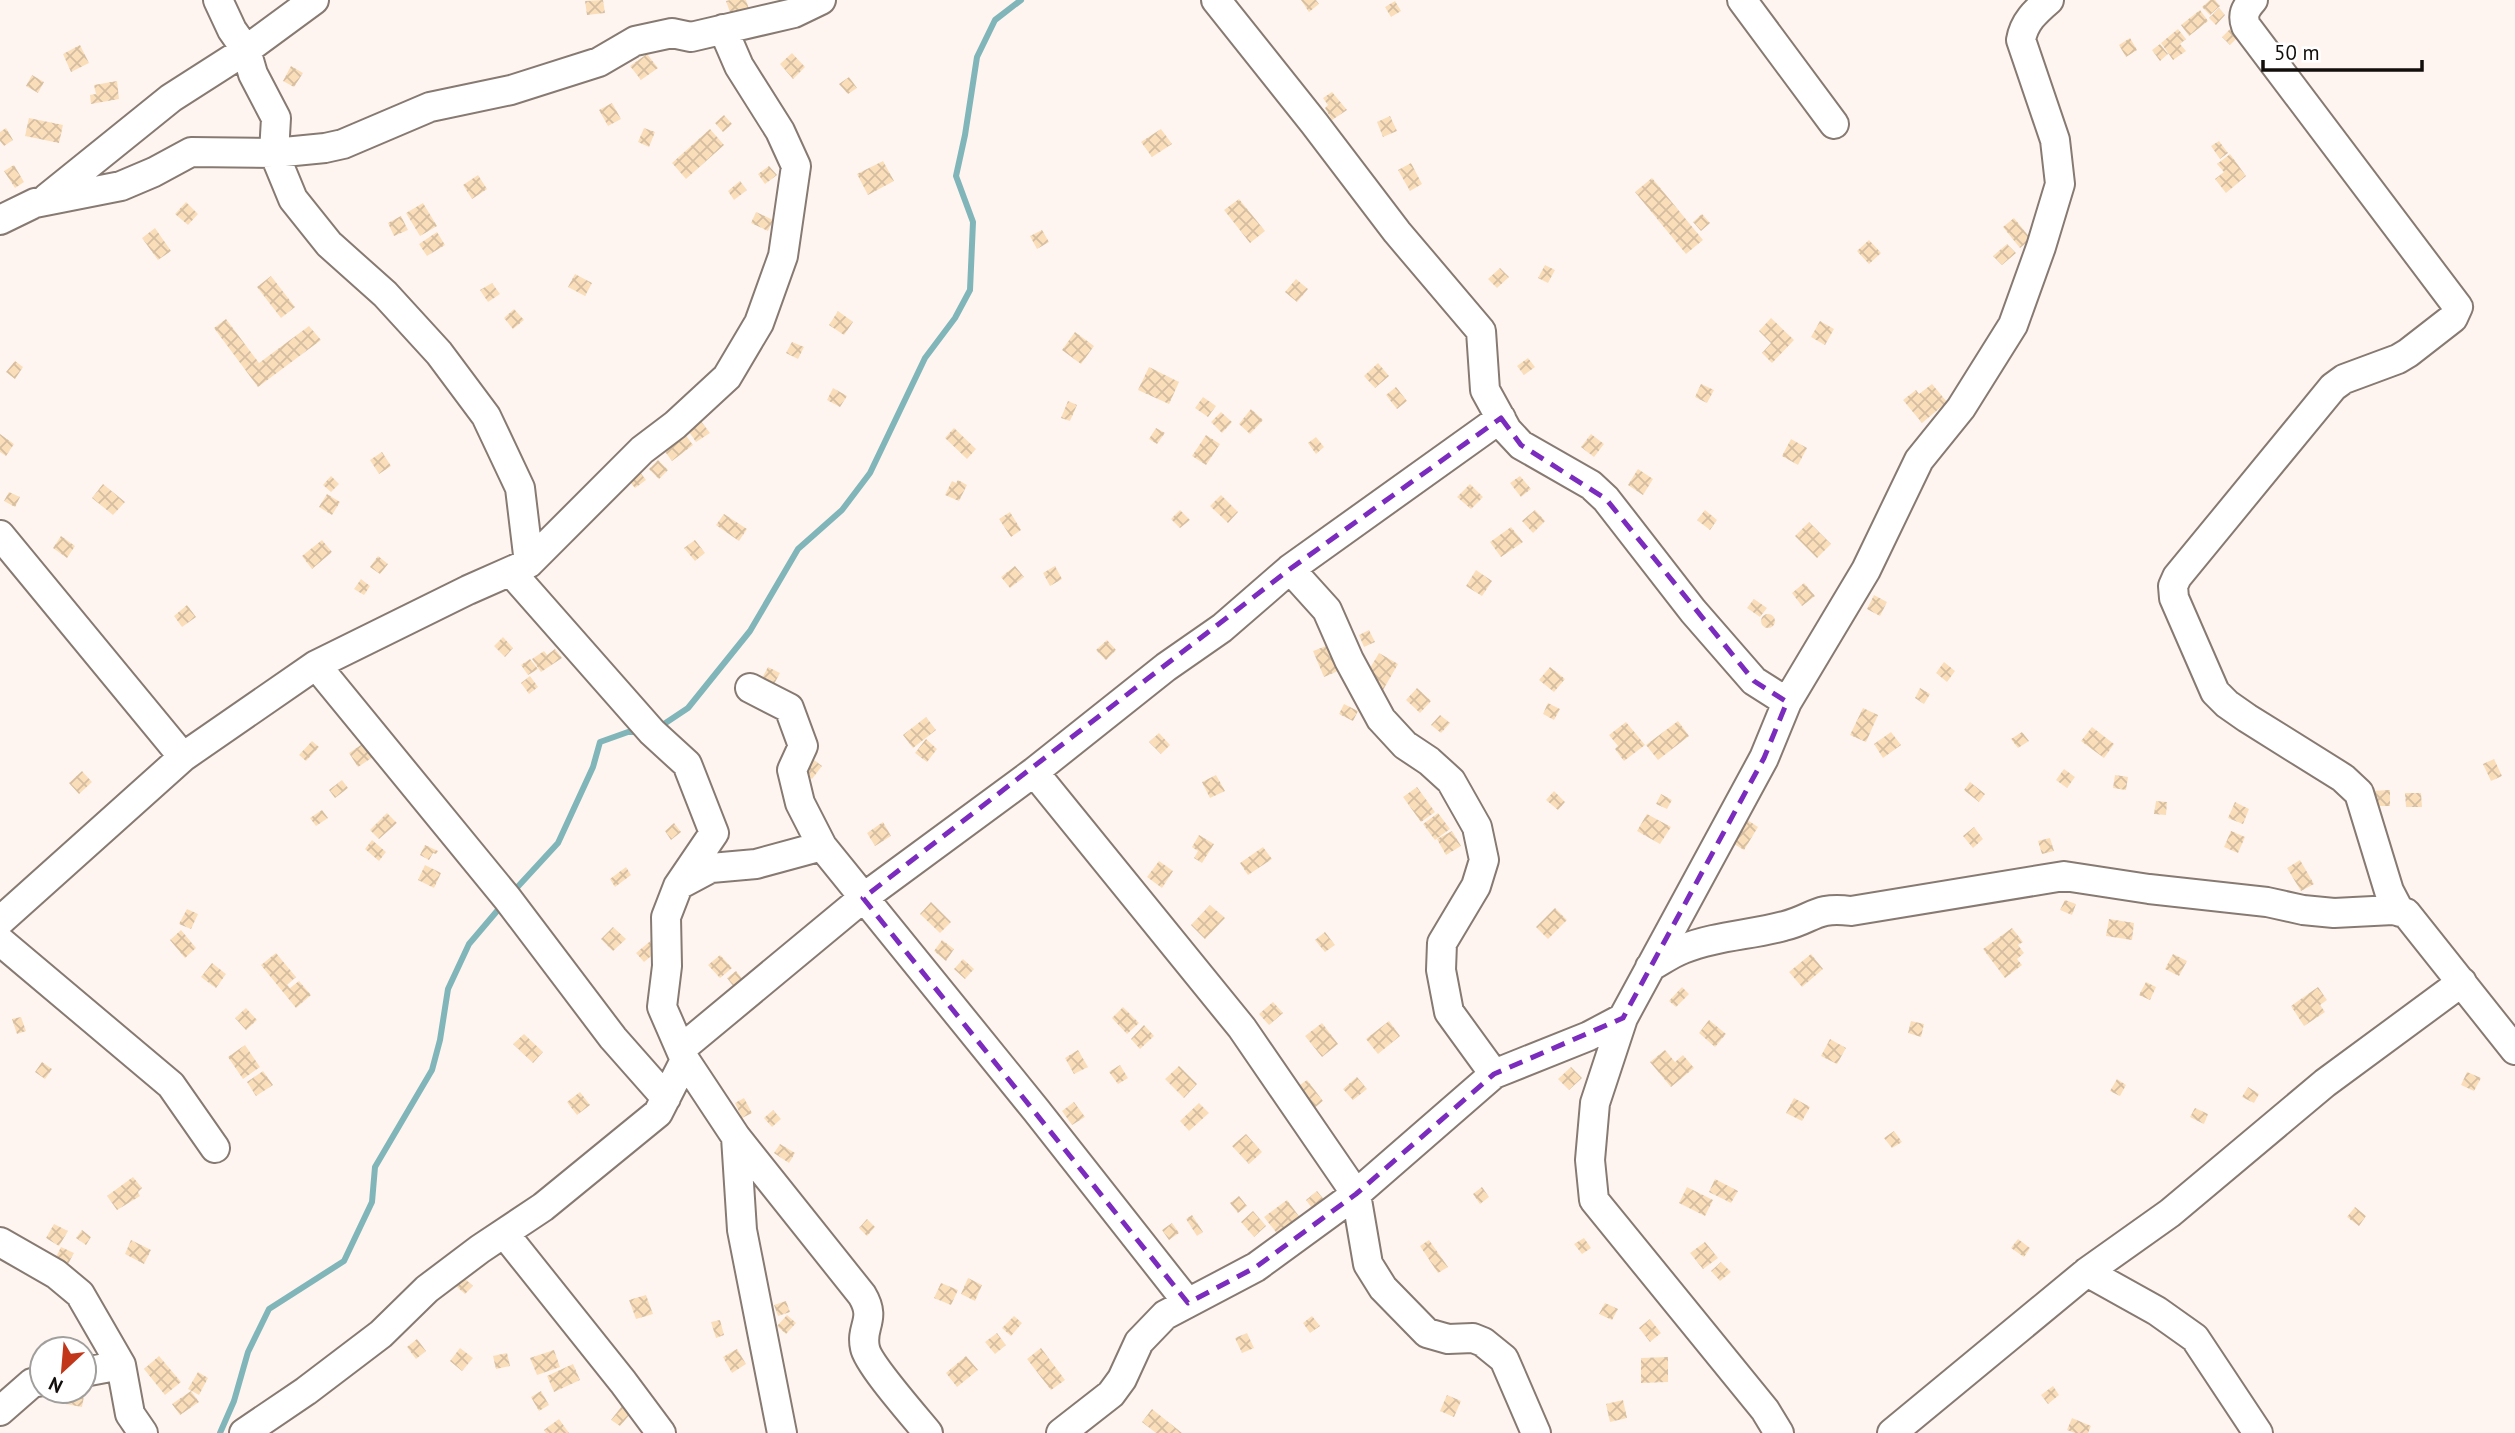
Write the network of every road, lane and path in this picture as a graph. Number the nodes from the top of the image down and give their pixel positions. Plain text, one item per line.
1 (218, 0) edge
2 (314, 0) edge
3 (821, 0) edge
4 (1216, 0) edge
5 (1742, 0) edge
6 (2049, 0) edge
7 (2253, 0) edge
8 (723, 29) junction
9 (246, 50) junction
10 (1835, 124) dead end
11 (274, 153) junction
12 (43, 201) junction
13 (2, 222) edge
14 (1501, 418) junction
15 (0, 535) edge
16 (520, 567) junction
17 (1290, 569) junction
18 (316, 665) junction
19 (750, 688) dead end
20 (1787, 702) junction
21 (183, 757) junction
22 (1034, 772) junction
23 (822, 846) junction
24 (678, 886) junction
25 (863, 898) junction
26 (2400, 912) junction
27 (0, 921) edge
28 (0, 941) edge
29 (1650, 967) junction
30 (2462, 982) junction
31 (1623, 1018) junction
32 (2515, 1050) edge
33 (683, 1054) junction
34 (1494, 1074) junction
35 (666, 1098) junction
36 (736, 1137) junction
37 (215, 1148) dead end
38 (1356, 1194) junction
39 (505, 1233) junction
40 (0, 1242) edge
41 (2087, 1272) junction
42 (1188, 1303) junction
43 (121, 1365) junction
44 (98, 1370) edge
45 (28, 1386) edge
46 (0, 1411) edge
47 (1527, 1426) edge
48 (143, 1433) edge
49 (244, 1433) edge
50 (661, 1433) edge
51 (782, 1433) edge
52 (928, 1433) edge
53 (1061, 1433) edge
54 (1779, 1433) edge
55 (1892, 1433) edge
56 (2258, 1433) edge

1 - 9 street
2 - 9 street
3 - 8 street
4 - 14 street
5 - 10 street
6 - 20 street
7 - 26 street
8 - 11 street
8 - 16 street
9 - 11 street
9 - 12 street
11 - 12 street
11 - 16 street
12 - 13 street
14 - 17 street
14 - 20 street
15 - 21 street
16 - 18 street
16 - 24 street
17 - 22 street
17 - 34 street
18 - 21 street
18 - 35 street
19 - 23 street
20 - 29 street
21 - 27 street
22 - 25 street
22 - 38 street
23 - 24 street
23 - 25 street
24 - 33 street
25 - 33 street
25 - 42 street
26 - 29 street
26 - 30 street
28 - 37 street
29 - 31 street
30 - 32 street
30 - 41 street
31 - 34 street
31 - 54 street
33 - 35 street
33 - 36 street
34 - 38 street
35 - 39 street
36 - 51 street
36 - 52 street
38 - 42 street
38 - 47 street
39 - 49 street
39 - 50 street
40 - 43 street
41 - 55 street
41 - 56 street
42 - 53 street
43 - 44 street
43 - 48 street
45 - 46 street

